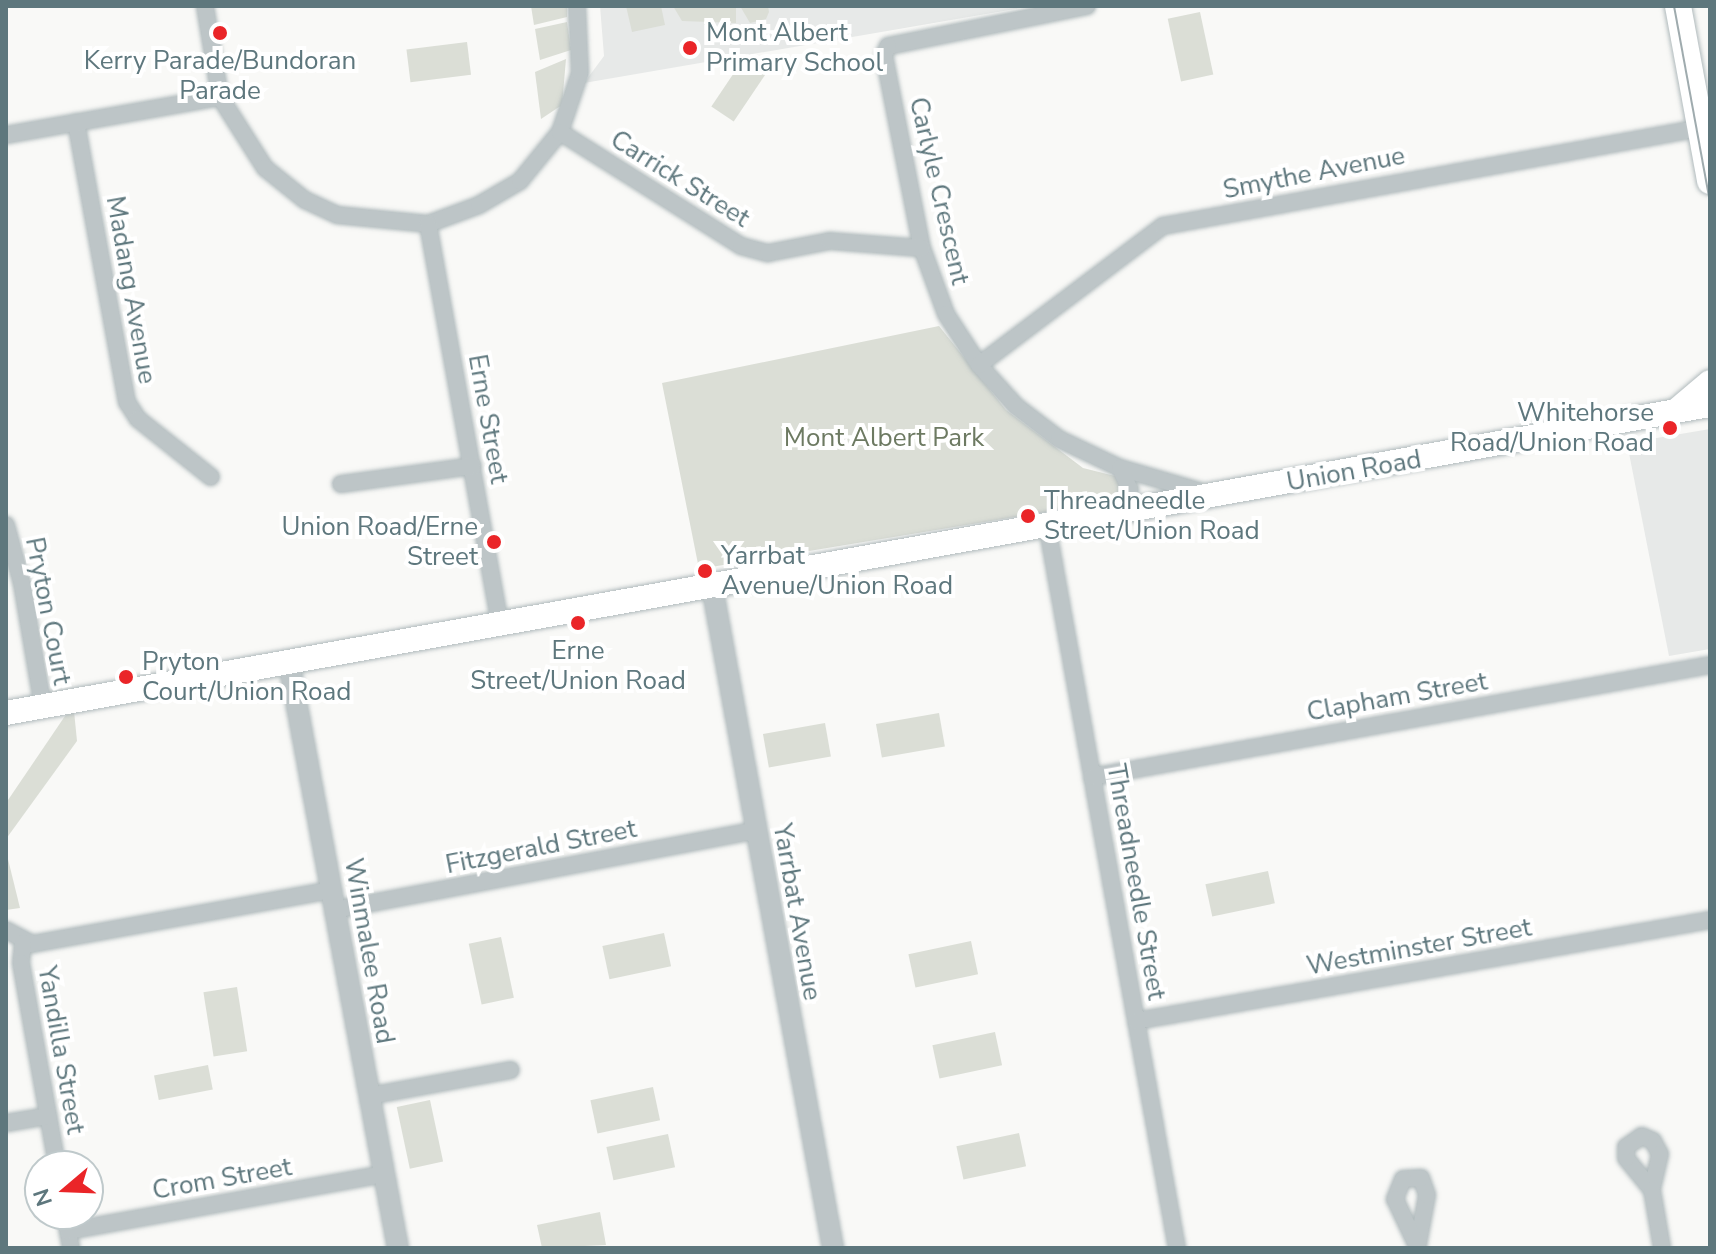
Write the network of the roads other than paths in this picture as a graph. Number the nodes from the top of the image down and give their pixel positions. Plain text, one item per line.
1 (205, 6) edge
2 (577, 6) edge
3 (1087, 6) edge
4 (1678, 6) edge
5 (220, 97) junction
6 (76, 122) junction
7 (1700, 128) junction
8 (560, 132) junction
9 (6, 135) edge
10 (1710, 181) edge
11 (428, 224) junction
12 (922, 248) junction
13 (979, 365) junction
14 (1710, 382) edge
15 (1710, 405) edge
16 (1676, 411) junction
17 (473, 466) junction
18 (1120, 468) junction
19 (211, 477) dead end
20 (341, 484) dead end
21 (1219, 496) junction
22 (1116, 513) junction
23 (6, 525) edge
24 (1047, 525) junction
25 (712, 586) junction
26 (500, 623) junction
27 (289, 663) junction
28 (1710, 665) edge
29 (43, 707) junction
30 (6, 713) edge
31 (1092, 777) junction
32 (755, 831) junction
33 (334, 900) junction
34 (1710, 920) edge
35 (6, 930) edge
36 (23, 943) junction
37 (1136, 1021) junction
38 (511, 1070) dead end
39 (369, 1096) junction
40 (48, 1116) junction
41 (6, 1123) edge
42 (54, 1150) edge
43 (384, 1174) junction
44 (1652, 1190) dead end
45 (68, 1231) edge
46 (398, 1248) edge
47 (833, 1248) edge
48 (1177, 1248) edge
49 (1662, 1248) edge

1 - 5 street
2 - 8 street
3 - 12 street, Carlyle Crescent
4 - 7 main road
5 - 6 street
5 - 11 street
6 - 9 street
6 - 19 street, Madang Avenue
7 - 10 main road
7 - 13 street, Smythe Avenue
8 - 11 street
8 - 12 street, Carrick Street
11 - 17 street, Erne Street
12 - 13 street, Carlyle Crescent
13 - 18 street, Carlyle Crescent
14 - 16 main road
15 - 16 main road, Union Road
16 - 21 main road, Union Road
17 - 20 street
17 - 26 street, Erne Street
18 - 21 street, Carlyle Crescent
18 - 22 street
21 - 22 main road, Union Road
22 - 24 main road, Union Road
23 - 29 street, Pryton Court
24 - 25 main road, Union Road
24 - 31 street, Threadneedle Street
25 - 26 main road, Union Road
25 - 32 street, Yarrbat Avenue
26 - 27 main road, Union Road
27 - 29 main road, Union Road
27 - 33 street, Winmalee Road
28 - 31 street, Clapham Street
29 - 30 main road, Union Road
31 - 37 street, Threadneedle Street
32 - 33 street, Fitzgerald Street
32 - 47 street, Yarrbat Avenue
33 - 36 street, Fitzgerald Street
33 - 39 street, Winmalee Road
34 - 37 street, Westminster Street
35 - 36 street
36 - 40 street, Yandilla Street
37 - 48 street, Threadneedle Street
38 - 39 street
39 - 43 street, Winmalee Road
40 - 41 street
40 - 42 street, Yandilla Street
43 - 45 street, Crom Street
43 - 46 street, Winmalee Road
44 - 49 street

